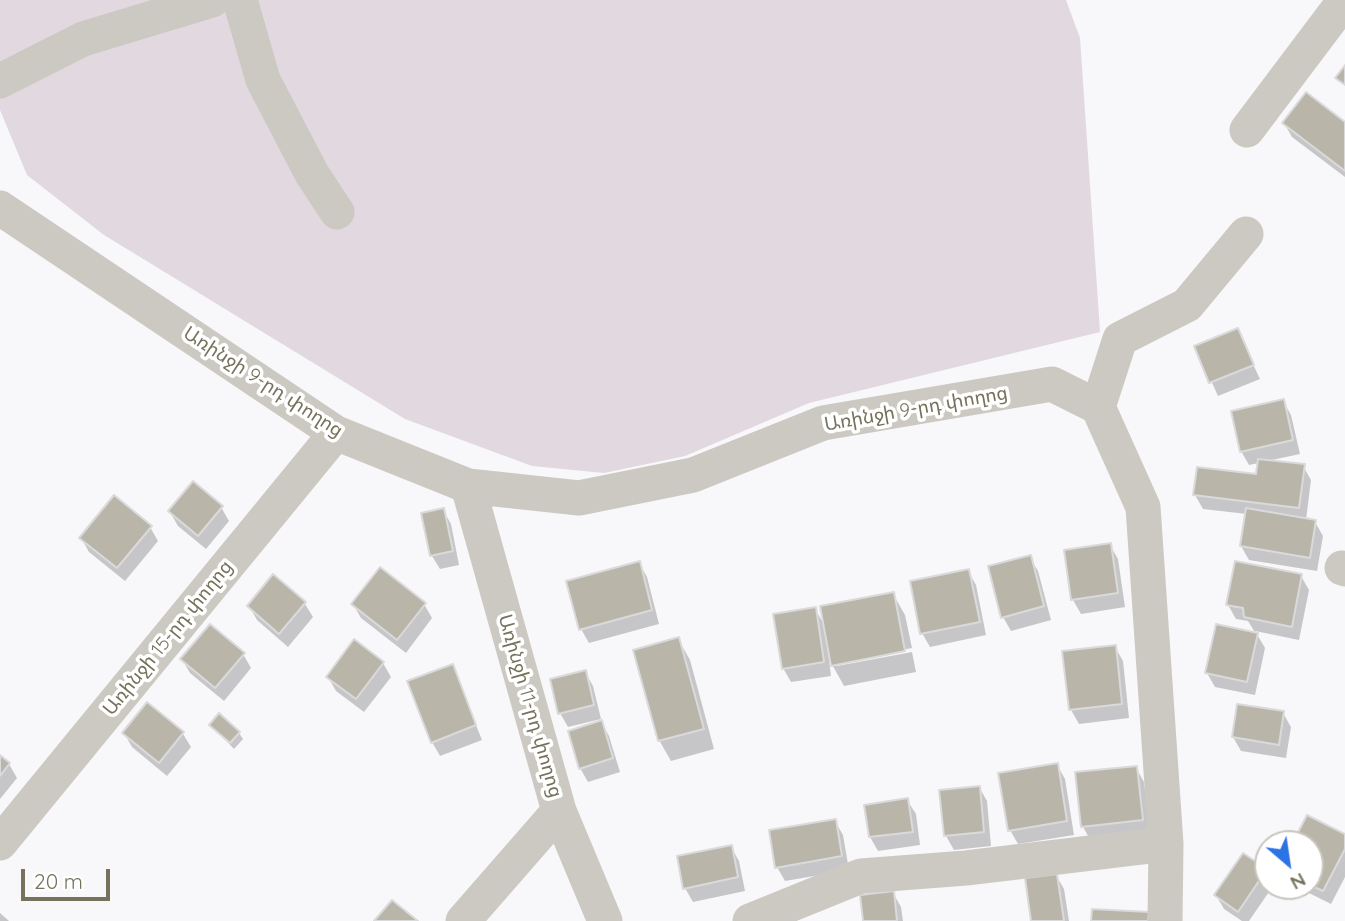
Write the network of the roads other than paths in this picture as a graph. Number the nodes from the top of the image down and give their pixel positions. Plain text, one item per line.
1 (212, 0) edge
2 (240, 0) edge
3 (1345, 0) edge
4 (0, 81) edge
5 (1247, 130) dead end
6 (0, 208) edge
7 (337, 212) dead end
8 (1246, 234) dead end
9 (1098, 407) junction
10 (336, 433) junction
11 (468, 486) junction
12 (559, 811) junction
13 (0, 843) edge
14 (1166, 844) junction
15 (463, 921) edge
16 (605, 921) edge
17 (750, 921) edge
18 (1165, 921) edge

1 - 4 street
2 - 7 street
3 - 5 street
6 - 10 street, Առինջի 9-րդ փողոց
8 - 9 street
9 - 11 street, Առինջի 9-րդ փողոց
9 - 14 street
10 - 11 street, Առինջի 9-րդ փողոց
10 - 13 street, Առինջի 15-րդ փողոց
11 - 12 street, Առինջի 11-րդ փողոց
12 - 15 street
12 - 16 street, Առինջի 11-րդ փողոց
14 - 17 street
14 - 18 street

